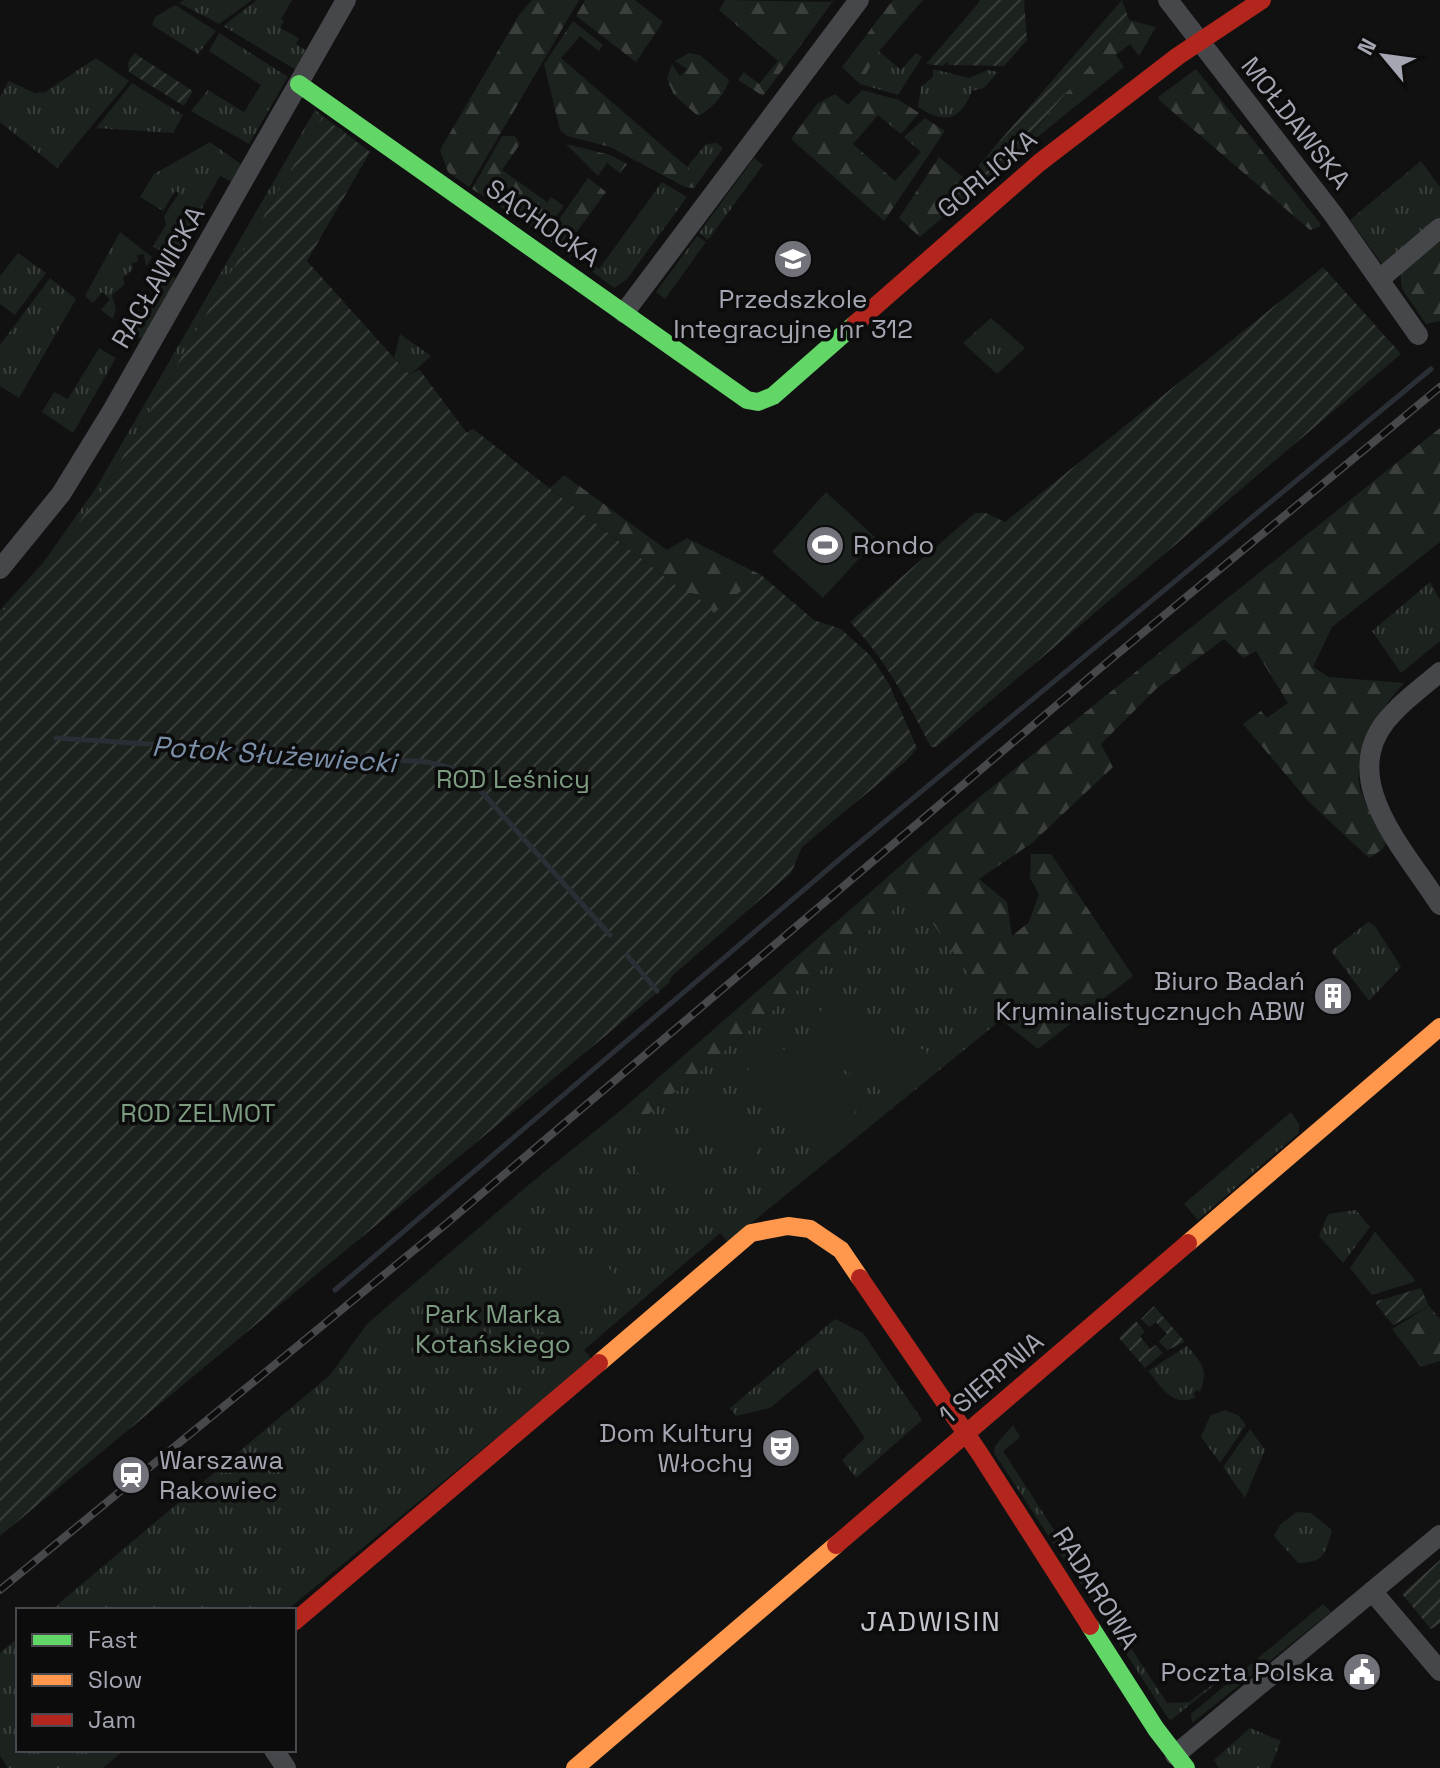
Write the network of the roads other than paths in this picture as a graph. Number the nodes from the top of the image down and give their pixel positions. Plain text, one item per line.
1 (346, 0) edge
2 (859, 0) edge
3 (1168, 0) edge
4 (1262, 0) edge
5 (1200, 43) junction
6 (299, 84) junction
7 (1440, 228) edge
8 (1381, 278) junction
9 (624, 313) junction
10 (1418, 335) dead end
11 (758, 402) joint
12 (0, 569) edge
13 (1440, 672) edge
14 (1440, 905) edge
15 (1440, 1027) edge
16 (966, 1434) junction
17 (1440, 1535) edge
18 (1372, 1591) junction
19 (296, 1620) edge
20 (1440, 1671) edge
21 (1181, 1761) edge
22 (575, 1768) edge

1 - 6 street, RACŁAWICKA
2 - 9 street
3 - 5 street, MOŁDAWSKA
4 - 5 street, GORLICKA
5 - 8 street, MOŁDAWSKA
5 - 11 street, GORLICKA
6 - 9 street, SĄCHOCKA
6 - 12 street, RACŁAWICKA
7 - 8 street
8 - 10 street, MOŁDAWSKA
9 - 11 street, SĄCHOCKA
13 - 14 street
15 - 16 street, 1 SIERPNIA
16 - 19 street, RADAROWA
16 - 21 street, RADAROWA
16 - 22 street, 1 SIERPNIA
17 - 18 street
18 - 20 street
18 - 21 street

